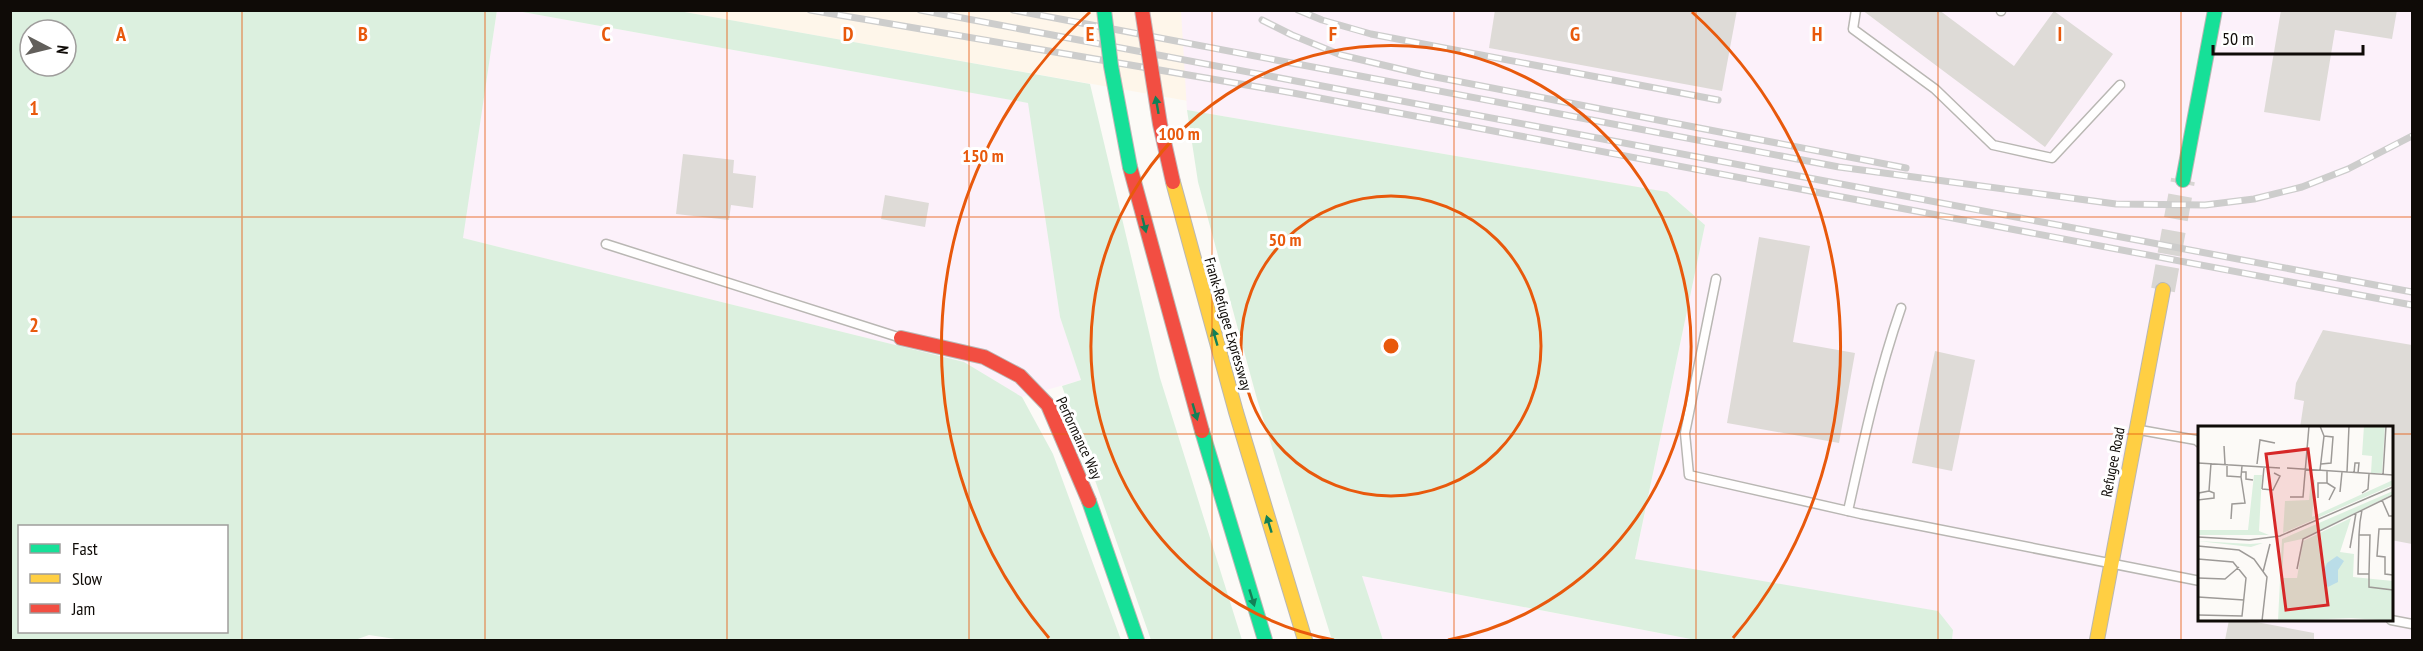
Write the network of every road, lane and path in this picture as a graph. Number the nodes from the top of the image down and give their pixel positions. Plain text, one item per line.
1 (1104, 10) edge
2 (1142, 10) edge
3 (1856, 10) edge
4 (2215, 10) edge
5 (2120, 85) dead end
6 (2183, 180) tunnel mouth
7 (606, 244) dead end
8 (1716, 279) dead end
9 (2163, 290) tunnel mouth
10 (1901, 308) dead end
11 (902, 338) joint
12 (2136, 429) junction
13 (2198, 442) edge
14 (1848, 511) junction
15 (2111, 563) junction
16 (2198, 581) edge
17 (2393, 620) edge
18 (2412, 624) edge
19 (1137, 640) edge
20 (1265, 640) edge
21 (1305, 640) edge
22 (2097, 640) edge

1 -> 20 main road, bridge
21 -> 2 main road, Frank-Refugee Expressway, bridge
3 - 5 lane
4 - 6 main road
7 - 11 lane
8 - 14 lane
9 - 12 main road, Refugee Road
10 - 14 lane
11 - 19 main road, Performance Way
12 - 13 lane
12 - 15 main road, Refugee Road
14 - 15 lane
15 - 16 lane
15 - 22 main road, Refugee Road
17 - 18 lane

